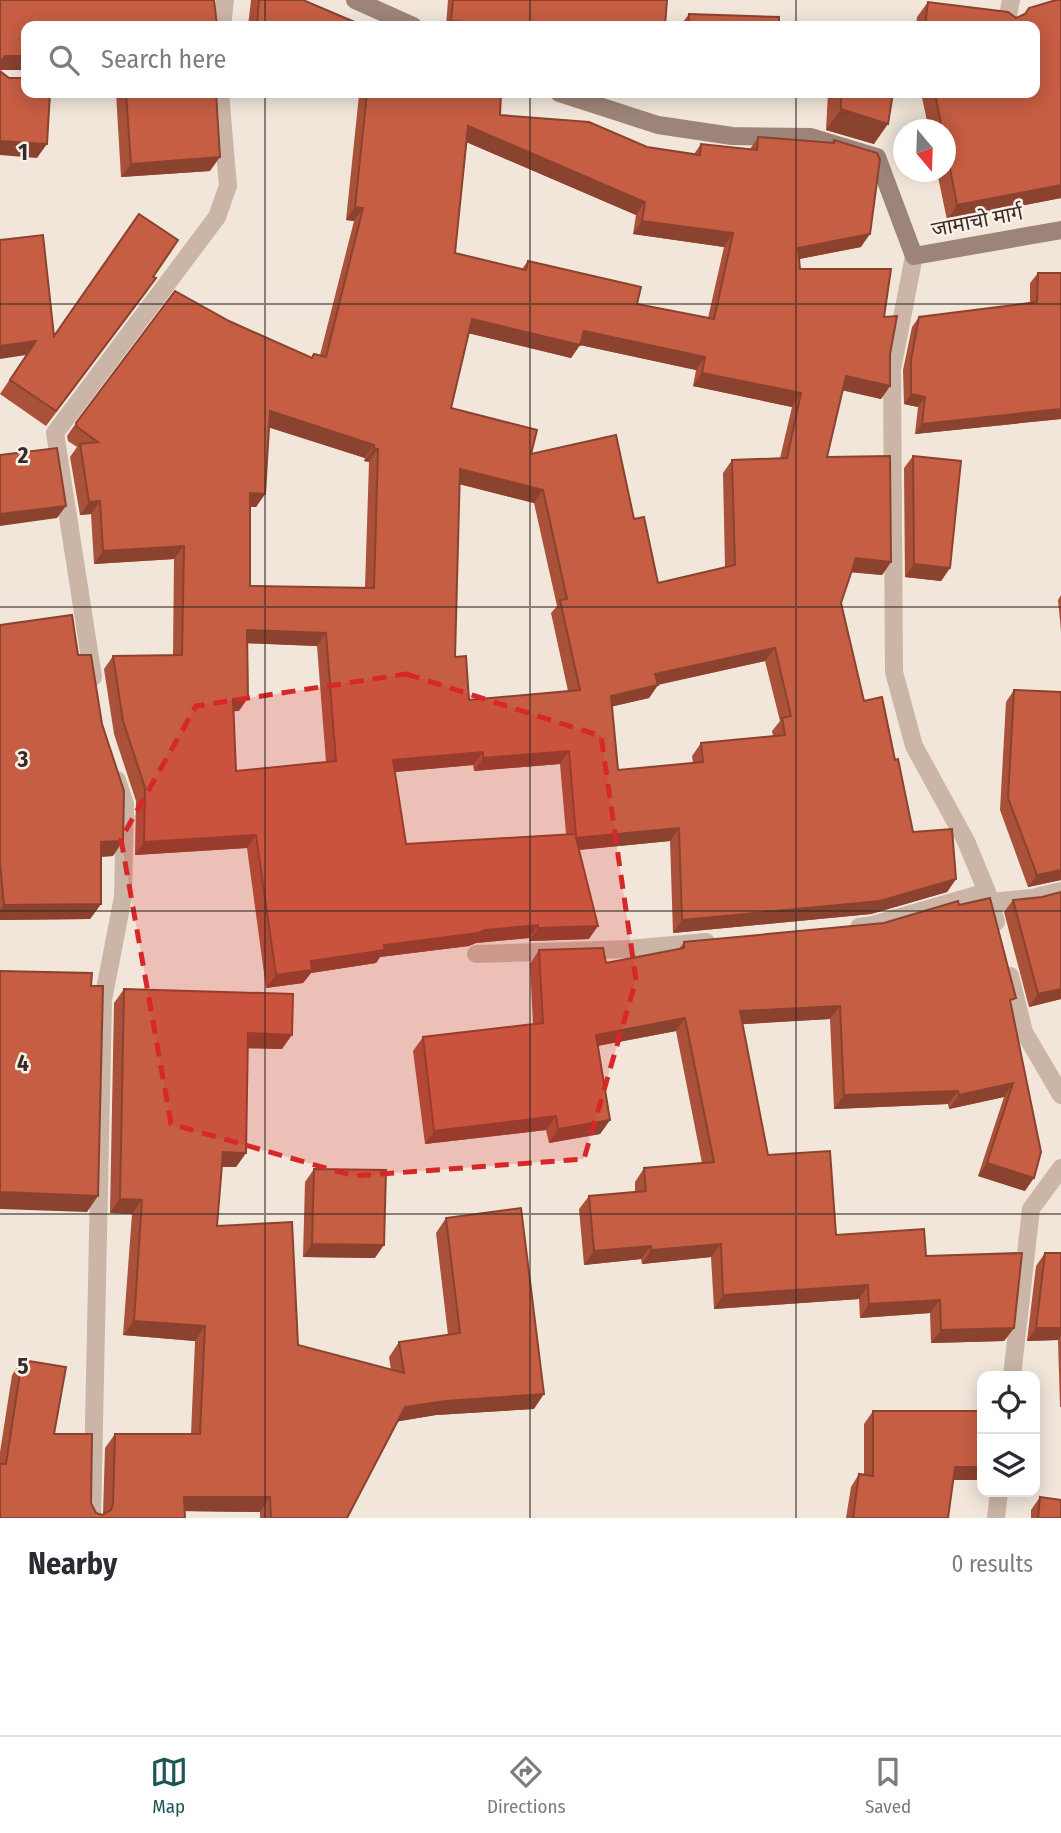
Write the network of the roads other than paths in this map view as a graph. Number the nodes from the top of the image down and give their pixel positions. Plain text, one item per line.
1 (225, 0) edge
2 (355, 0) edge
3 (1011, 0) edge
4 (223, 21) edge
5 (402, 21) edge
6 (1007, 21) edge
7 (220, 98) edge
8 (574, 98) edge
9 (1061, 230) edge
10 (914, 256) junction
11 (96, 696) edge
12 (110, 760) edge
13 (1061, 891) edge
14 (989, 897) junction
15 (847, 928) edge
16 (726, 941) edge
17 (476, 954) edge
18 (1061, 1095) edge
19 (1061, 1168) edge
20 (1013, 1371) edge
21 (998, 1497) edge
22 (92, 1518) edge
23 (996, 1518) edge

1 - 4 street
2 - 5 street
3 - 6 street
7 - 11 street
8 - 10 street, जामाचो मार्ग
9 - 10 street, जामाचो मार्ग
10 - 14 street
12 - 22 street
13 - 14 street
14 - 15 street
14 - 18 street
16 - 17 street
19 - 20 street
21 - 23 street

